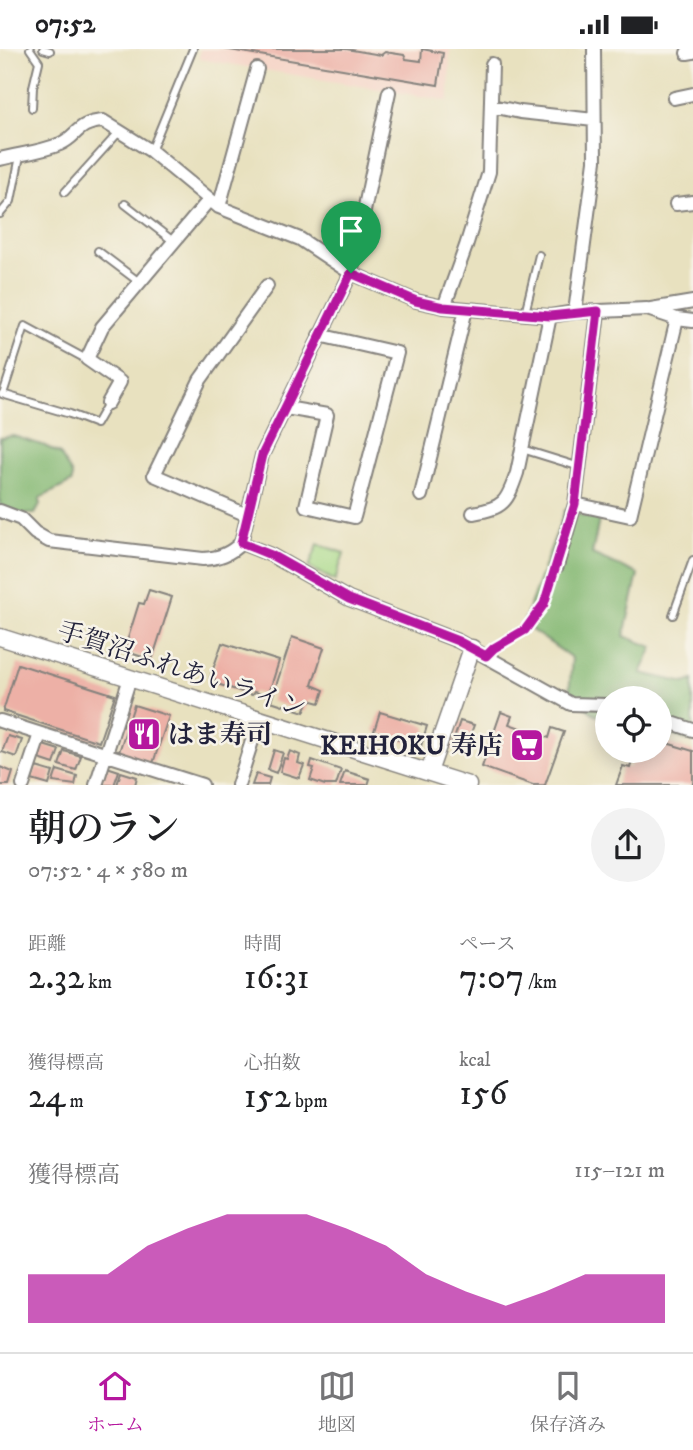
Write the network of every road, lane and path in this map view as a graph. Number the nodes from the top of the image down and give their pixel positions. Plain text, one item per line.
1 (30, 49) edge
2 (193, 49) edge
3 (594, 49) edge
4 (492, 64) dead end
5 (257, 69) dead end
6 (389, 92) dead end
7 (693, 94) edge
8 (674, 99) dead end
9 (492, 106) junction
10 (32, 108) dead end
11 (594, 120) junction
12 (120, 131) junction
13 (151, 151) junction
14 (20, 156) junction
15 (0, 159) edge
16 (65, 192) dead end
17 (693, 202) edge
18 (125, 204) dead end
19 (214, 204) junction
20 (676, 204) dead end
21 (0, 214) edge
22 (173, 241) junction
23 (98, 251) dead end
24 (539, 255) dead end
25 (351, 273) junction
26 (139, 282) junction
27 (267, 286) dead end
28 (693, 302) edge
29 (443, 307) junction
30 (466, 309) junction
31 (647, 309) junction
32 (598, 311) junction
33 (575, 312) junction
34 (525, 313) junction
35 (550, 316) junction
36 (677, 319) junction
37 (693, 320) edge
38 (319, 335) junction
39 (86, 359) junction
40 (2, 394) edge
41 (108, 403) joint
42 (286, 408) junction
43 (522, 449) junction
44 (580, 467) junction
45 (421, 495) dead end
46 (575, 504) junction
47 (0, 511) edge
48 (473, 513) dead end
49 (247, 515) junction
50 (241, 543) junction
51 (693, 560) edge
52 (557, 566) joint
53 (690, 579) edge
54 (673, 615) dead end
55 (0, 637) edge
56 (479, 652) junction
57 (130, 678) junction
58 (595, 705) edge
59 (259, 719) junction
60 (0, 722) edge
61 (672, 723) edge
62 (693, 730) edge
63 (40, 734) junction
64 (106, 755) junction
65 (429, 772) junction
66 (450, 782) edge
67 (23, 785) edge
68 (96, 785) edge
69 (202, 785) edge
70 (239, 785) edge
71 (468, 785) edge

1 - 10 lane
2 - 13 lane
3 - 11 street
4 - 9 street
5 - 19 street
6 - 25 street
7 - 8 street
9 - 11 street
9 - 29 street
11 - 33 street
12 - 13 street
12 - 14 street
12 - 16 lane
13 - 19 street
14 - 15 street
14 - 21 lane
17 - 20 street
18 - 22 lane
19 - 22 street
19 - 25 street
22 - 26 street
23 - 26 lane
24 - 34 lane
25 - 29 street
25 - 38 street
26 - 39 street
27 - 49 street
28 - 31 street
29 - 30 street
30 - 34 street
30 - 45 street
31 - 32 street
31 - 36 street
32 - 33 street
32 - 44 street
33 - 35 street
34 - 35 street
35 - 43 street
36 - 37 street
36 - 46 street
38 - 42 street
38 - 42 street
39 - 40 lane
39 - 41 street
40 - 41 lane
42 - 49 street
43 - 44 lane
43 - 48 street
44 - 46 street
46 - 52 street
47 - 50 street
49 - 50 street
50 - 56 street
51 - 53 lane
52 - 56 path
53 - 54 lane
55 - 57 street, 手賀沼ふれあいライン
56 - 58 street
56 - 65 street
57 - 59 street, 手賀沼ふれあいライン
57 - 64 street
59 - 65 street, 手賀沼ふれあいライン
59 - 70 street
60 - 63 street
61 - 62 street
63 - 64 street
63 - 67 street
64 - 68 street
64 - 69 street
65 - 66 street, 手賀沼ふれあいライン
66 - 71 street, 手賀沼ふれあいライン

